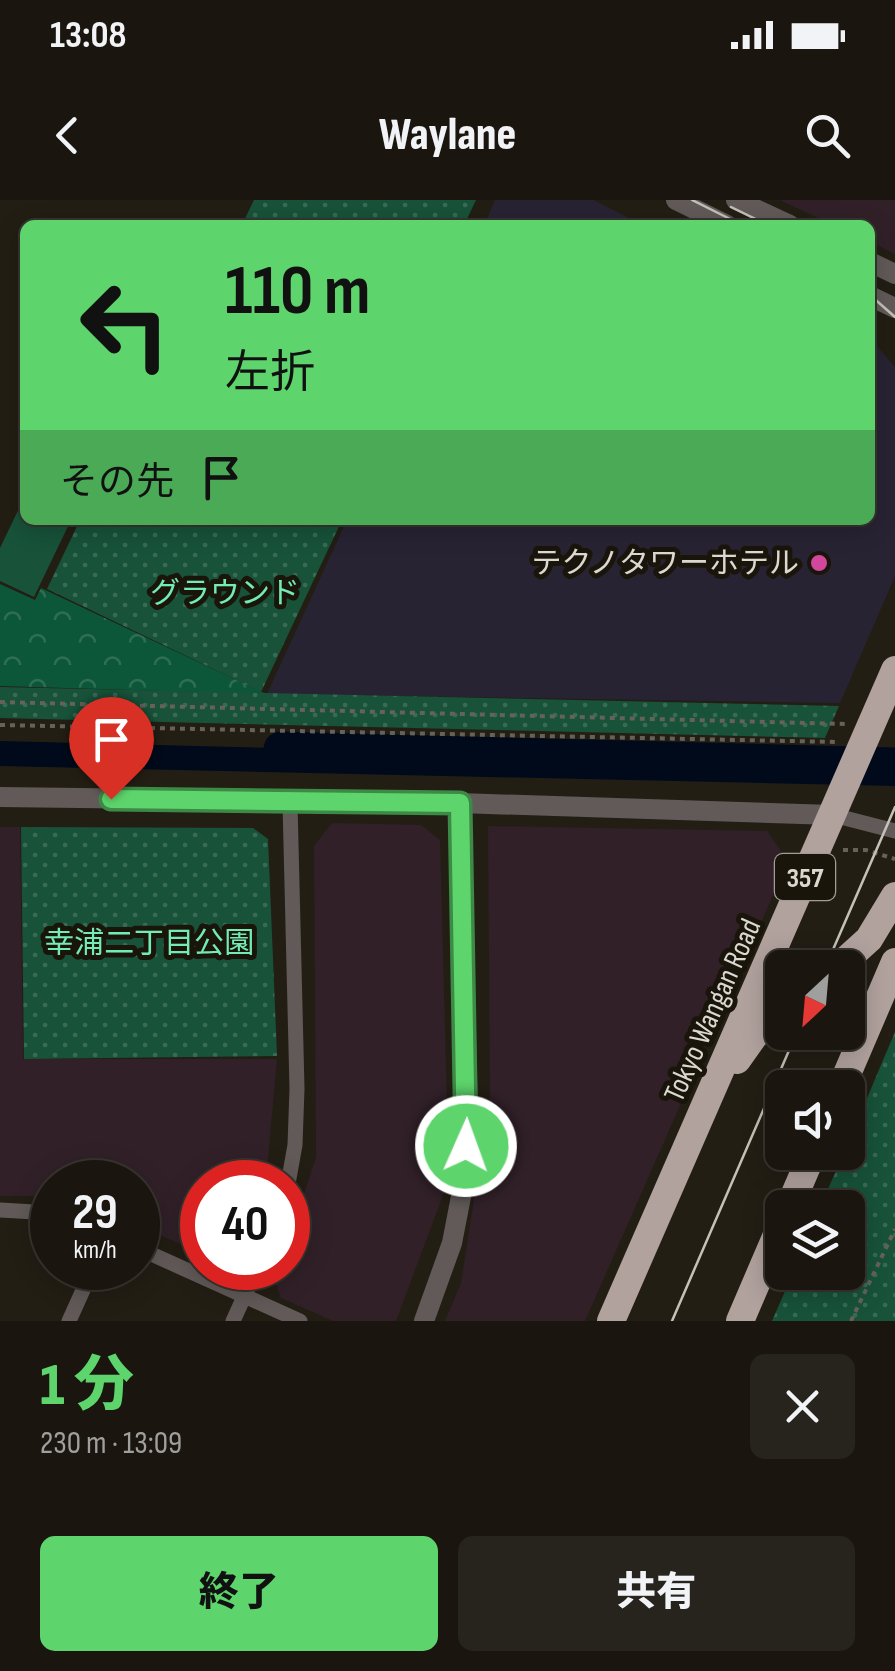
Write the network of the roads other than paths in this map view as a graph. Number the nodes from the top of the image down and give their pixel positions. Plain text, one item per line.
1 (676, 200) edge
2 (736, 200) edge
3 (709, 207) edge
4 (779, 220) edge
5 (895, 670) edge
6 (895, 713) edge
7 (0, 797) edge
8 (290, 803) junction
9 (460, 803) junction
10 (833, 815) junction
11 (895, 831) edge
12 (895, 896) edge
13 (857, 950) edge
14 (895, 962) edge
15 (765, 1025) edge
16 (849, 1070) edge
17 (694, 1130) junction
18 (292, 1160) edge
19 (0, 1210) edge
20 (30, 1212) edge
21 (160, 1258) edge
22 (765, 1263) edge
23 (83, 1290) edge
24 (247, 1290) edge
25 (244, 1296) junction
26 (69, 1321) edge
27 (233, 1321) edge
28 (300, 1321) edge
29 (424, 1321) edge
30 (610, 1321) edge
31 (740, 1321) edge

1 - 3 street
2 - 4 street
5 - 10 highway, Tokyo Wangan Road / 357
6 - 10 highway, 357
7 - 8 street
8 - 9 street
8 - 18 street
9 - 10 street
9 - 29 street
10 - 11 street
10 - 17 highway, Tokyo Wangan Road / 357
12 - 13 highway
14 - 16 highway
15 - 17 highway, 357
17 - 30 highway, Tokyo Wangan Road / 357
19 - 20 street
21 - 25 street
22 - 31 highway
23 - 26 street
24 - 25 street
25 - 27 street
25 - 28 street

